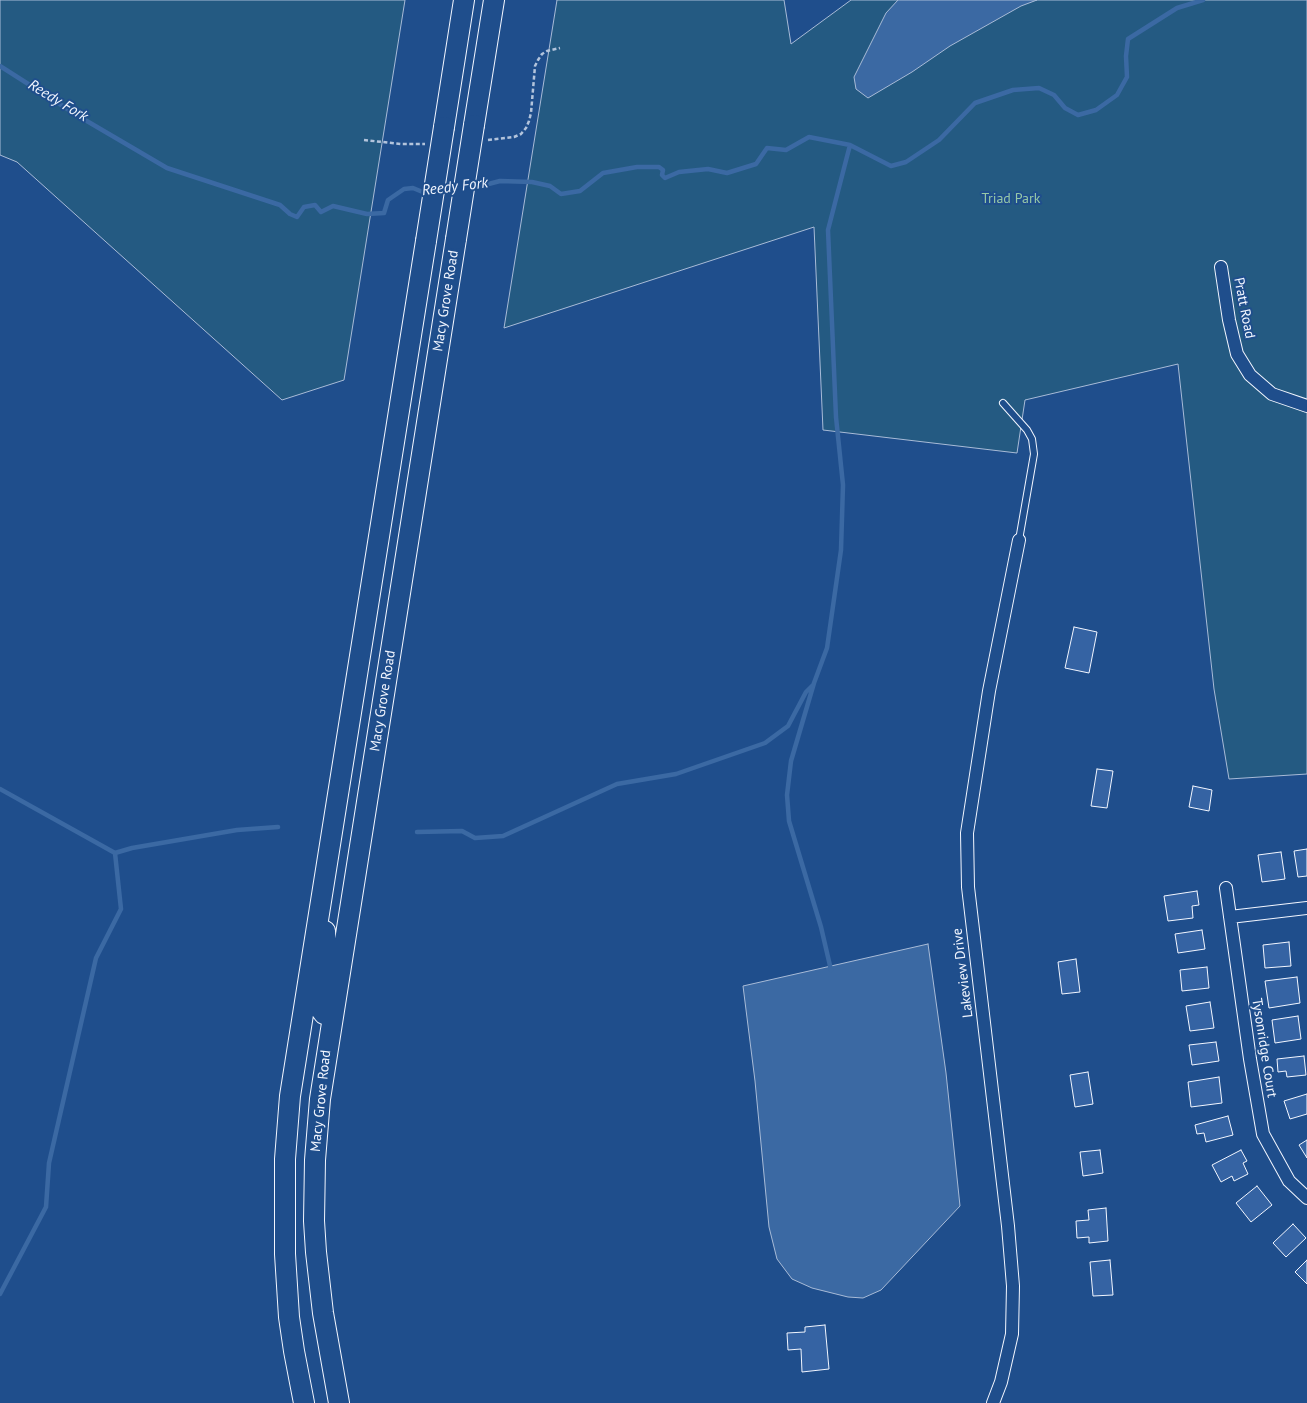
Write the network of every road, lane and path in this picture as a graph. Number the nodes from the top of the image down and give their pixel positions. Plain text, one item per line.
1 (464, 0) edge
2 (493, 0) edge
3 (1221, 267) dead end
4 (1002, 403) dead end
5 (1307, 406) edge
6 (1019, 540) joint
7 (325, 872) junction
8 (1226, 888) dead end
9 (1307, 908) edge
10 (1230, 917) junction
11 (332, 1017) junction
12 (1307, 1198) edge
13 (304, 1403) edge
14 (339, 1403) edge
15 (993, 1403) edge

1 - 7 main road, bridge
2 - 11 main road, Macy Grove Road, bridge
3 - 5 street, Pratt Road
4 - 6 lane
6 - 15 street, Lakeview Drive
7 - 11 main road
7 - 13 main road
8 - 10 street, Tysonridge Court
9 - 10 street
10 - 12 street, Tysonridge Court
11 - 14 main road, Macy Grove Road

